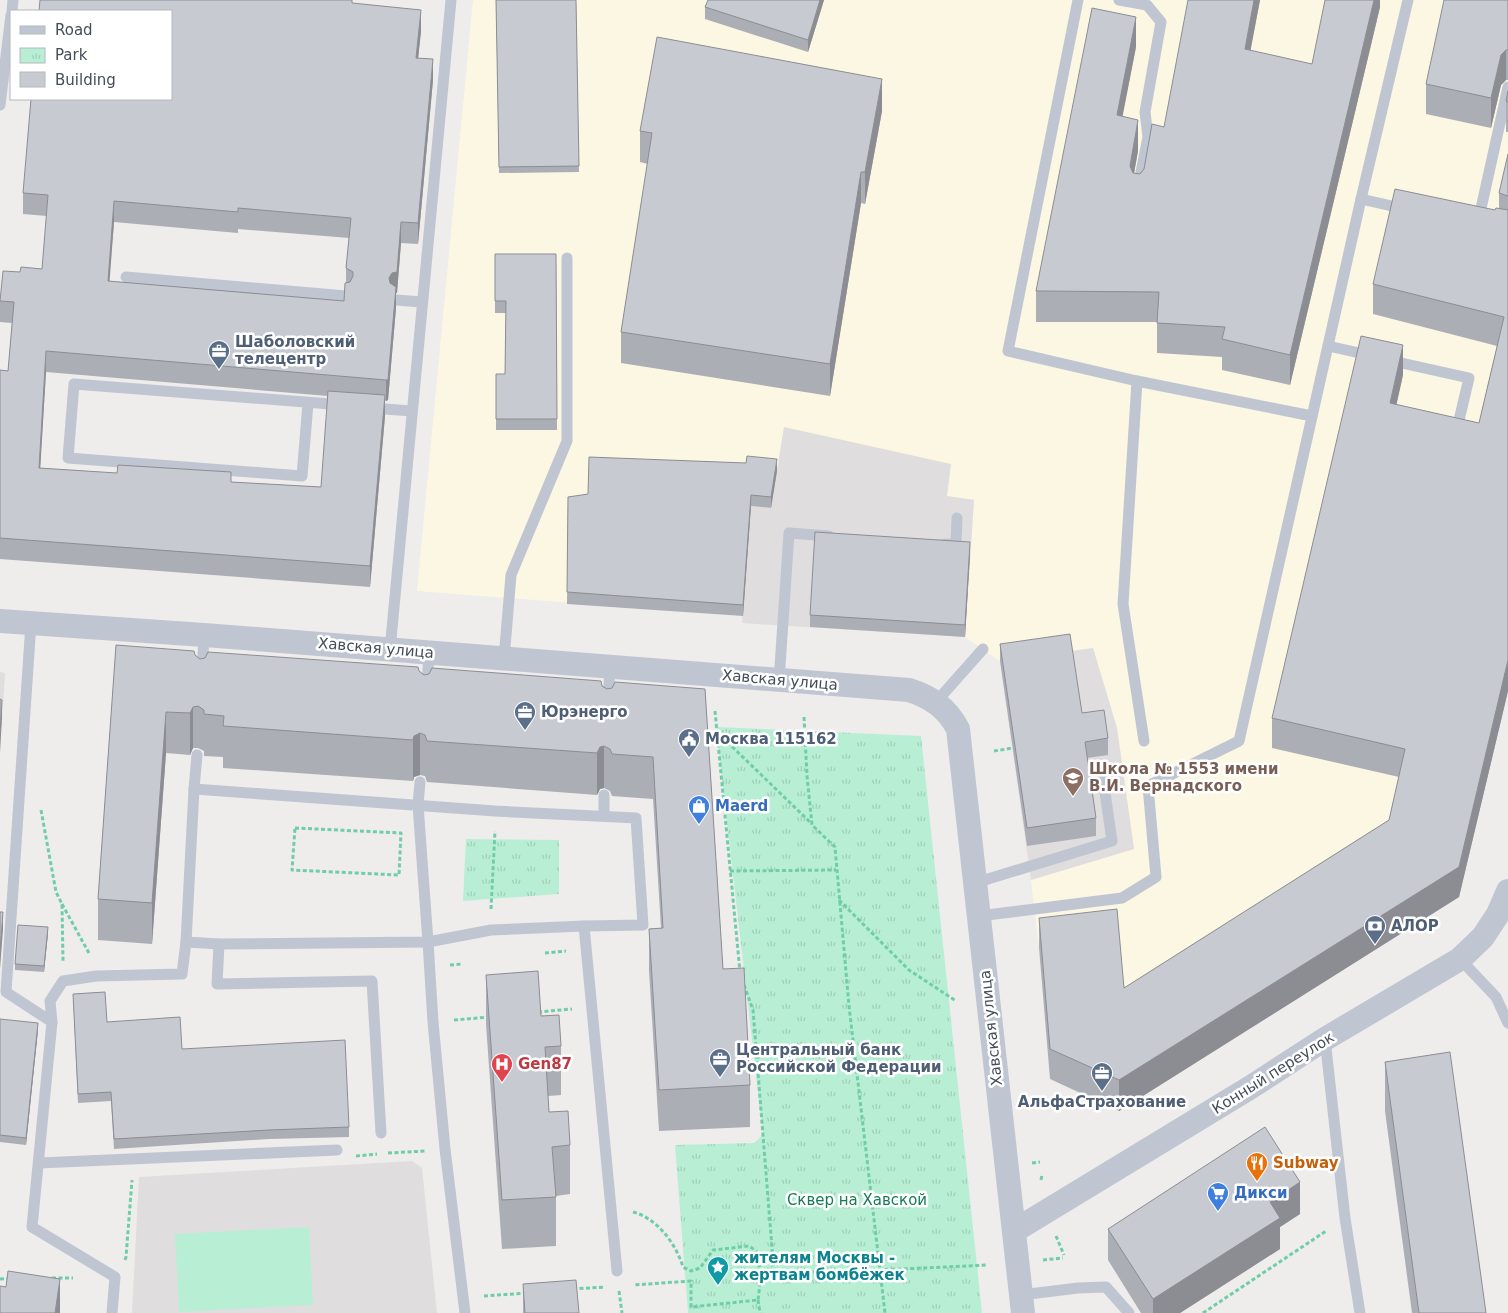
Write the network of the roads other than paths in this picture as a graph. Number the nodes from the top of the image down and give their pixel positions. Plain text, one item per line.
1 (451, 0) edge
2 (1078, 0) edge
3 (1119, 0) edge
4 (1408, 0) edge
5 (1148, 3) edge
6 (10, 21) edge
7 (1508, 87) edge
8 (0, 105) edge
9 (1136, 196) edge
10 (1361, 199) junction
11 (1419, 212) edge
12 (1476, 226) edge
13 (567, 258) dead end
14 (126, 278) dead end
15 (346, 296) edge
16 (396, 300) edge
17 (422, 302) junction
18 (1328, 346) junction
19 (1137, 381) junction
20 (308, 403) junction
21 (412, 411) junction
22 (1312, 416) junction
23 (1455, 438) edge
24 (958, 518) dead end
25 (838, 537) edge
26 (936, 543) edge
27 (0, 621) edge
28 (31, 623) junction
29 (204, 634) junction
30 (982, 649) dead end
31 (390, 650) junction
32 (429, 653) junction
33 (504, 658) junction
34 (610, 666) junction
35 (779, 680) junction
36 (201, 684) edge
37 (426, 702) edge
38 (936, 702) junction
39 (608, 713) edge
40 (1144, 741) dead end
41 (197, 755) edge
42 (1101, 765) dead end
43 (420, 782) edge
44 (194, 789) junction
45 (604, 795) edge
46 (418, 806) junction
47 (604, 815) junction
48 (975, 883) junction
49 (1508, 891) edge
50 (979, 916) junction
51 (584, 926) junction
52 (186, 942) junction
53 (428, 942) junction
54 (219, 944) junction
55 (1460, 959) junction
56 (52, 1022) junction
57 (1508, 1023) edge
58 (1325, 1039) junction
59 (381, 1133) dead end
60 (337, 1150) dead end
61 (39, 1163) junction
62 (1014, 1231) junction
63 (617, 1271) dead end
64 (1022, 1304) edge
65 (112, 1313) edge
66 (465, 1313) edge
67 (1130, 1313) edge
68 (1360, 1313) edge

1 - 17 lane
2 - 19 lane
3 - 5 lane
4 - 10 lane
5 - 9 lane
6 - 8 lane
7 - 12 lane
10 - 11 lane
10 - 18 lane
13 - 33 lane
14 - 15 lane
16 - 17 lane
17 - 21 lane
18 - 22 lane
18 - 23 lane
19 - 22 lane
19 - 40 lane
20 - 20 lane
20 - 21 lane
21 - 31 lane
22 - 50 lane
24 - 26 lane
25 - 35 lane
27 - 28 street, Хавская улица
28 - 29 street, Хавская улица
28 - 56 lane
29 - 31 street, Хавская улица
29 - 36 lane
30 - 38 lane
31 - 32 street, Хавская улица
32 - 33 street, Хавская улица
32 - 37 lane
33 - 34 street, Хавская улица
34 - 35 street, Хавская улица
34 - 39 lane
35 - 38 street, Хавская улица
38 - 48 street, Хавская улица
41 - 44 lane
42 - 48 lane
43 - 46 lane
44 - 46 lane
44 - 52 lane
45 - 47 lane
46 - 47 lane
46 - 53 lane
47 - 51 lane
48 - 50 street, Хавская улица
49 - 55 street, Конный переулок
50 - 62 street, Хавская улица
51 - 53 lane
51 - 63 lane
52 - 54 lane
52 - 56 lane
53 - 54 lane
53 - 66 lane
54 - 59 lane
55 - 57 lane
55 - 58 street, Конный переулок
56 - 61 lane
58 - 62 street, Конный переулок
58 - 68 lane
60 - 61 lane
61 - 65 lane
62 - 64 street, Хавская улица
64 - 67 lane

